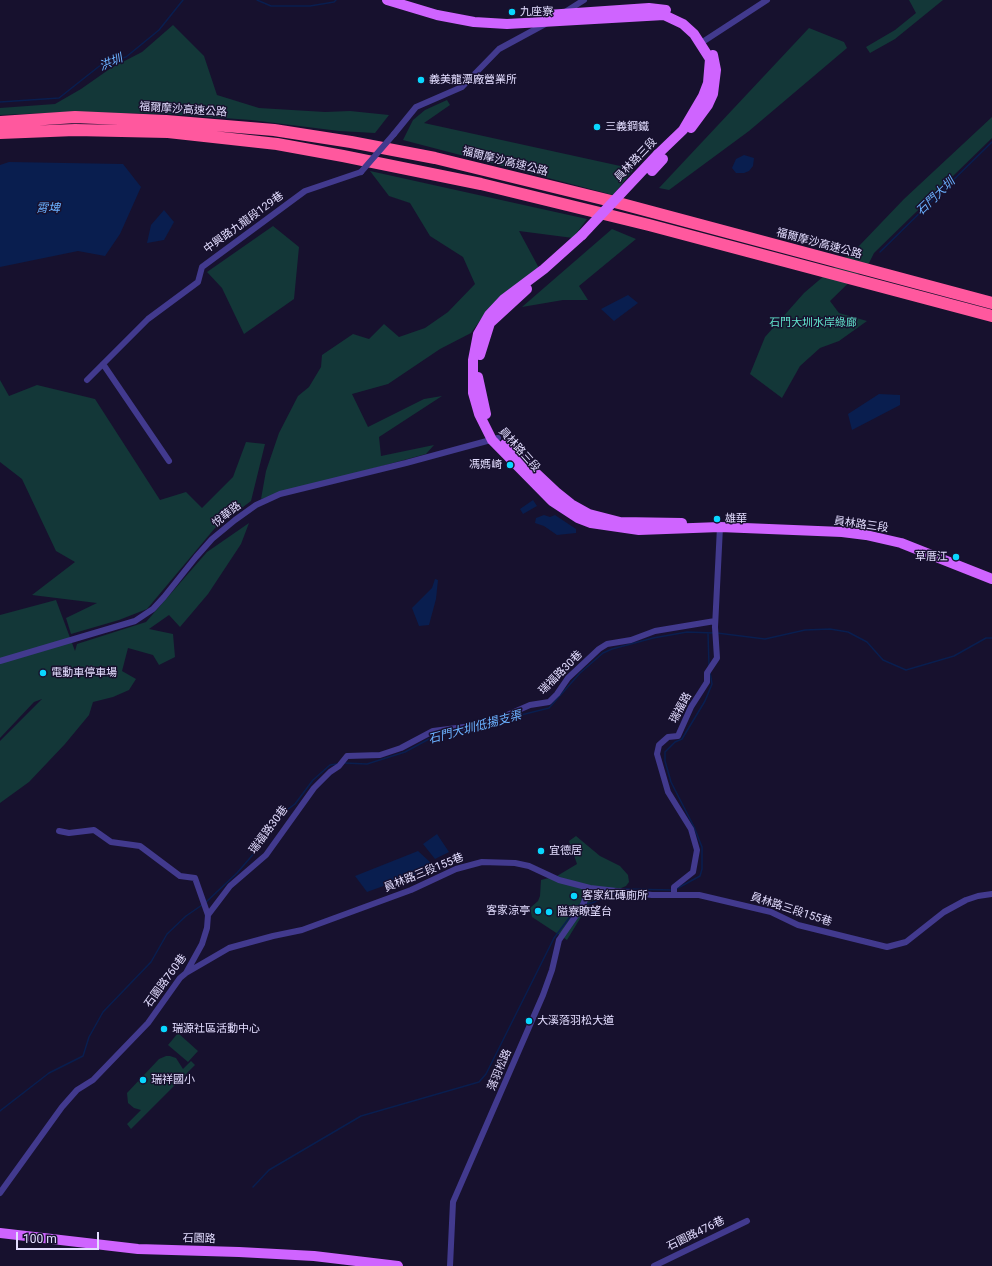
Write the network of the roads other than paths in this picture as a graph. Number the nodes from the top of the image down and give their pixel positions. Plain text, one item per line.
1 (387, 0) edge
2 (406, 0) edge
3 (584, 0) edge
4 (767, 0) edge
5 (558, 17) junction
6 (703, 41) junction
7 (0, 122) edge
8 (0, 133) edge
9 (992, 303) edge
10 (992, 316) edge
11 (103, 364) junction
12 (87, 380) dead end
13 (495, 439) junction
14 (169, 462) dead end
15 (720, 527) junction
16 (992, 579) edge
17 (715, 621) junction
18 (0, 661) edge
19 (59, 831) dead end
20 (590, 888) junction
21 (674, 891) junction
22 (992, 894) edge
23 (208, 915) junction
24 (186, 973) junction
25 (0, 1193) edge
26 (747, 1221) dead end
27 (0, 1233) edge
28 (398, 1266) edge
29 (450, 1266) edge
30 (654, 1266) edge

1 - 5 main road
2 - 5 main road
3 - 5 street
4 - 6 street
5 - 6 main road
5 - 6 main road
5 - 11 street, 中興路九龍段129巷, bridge
6 - 13 main road, 員林路三段, bridge
7 - 9 highway, 福爾摩沙高速公路
8 - 10 highway, 福爾摩沙高速公路
11 - 12 street, 中興路九龍段129巷
11 - 14 street
13 - 15 main road, 員林路三段
13 - 18 street, 悅華路
15 - 16 main road, 員林路三段
15 - 17 street, 瑞福路
17 - 21 street, 瑞福路
17 - 23 street, 瑞福路30巷
19 - 23 street
20 - 21 street, 員林路三段155巷
20 - 24 street, 員林路三段155巷
20 - 29 street, 落羽松路
21 - 22 street, 員林路三段155巷
23 - 24 street, 石園路760巷
24 - 25 street, 石園路760巷
26 - 30 street, 石園路476巷
27 - 28 main road, 石園路

